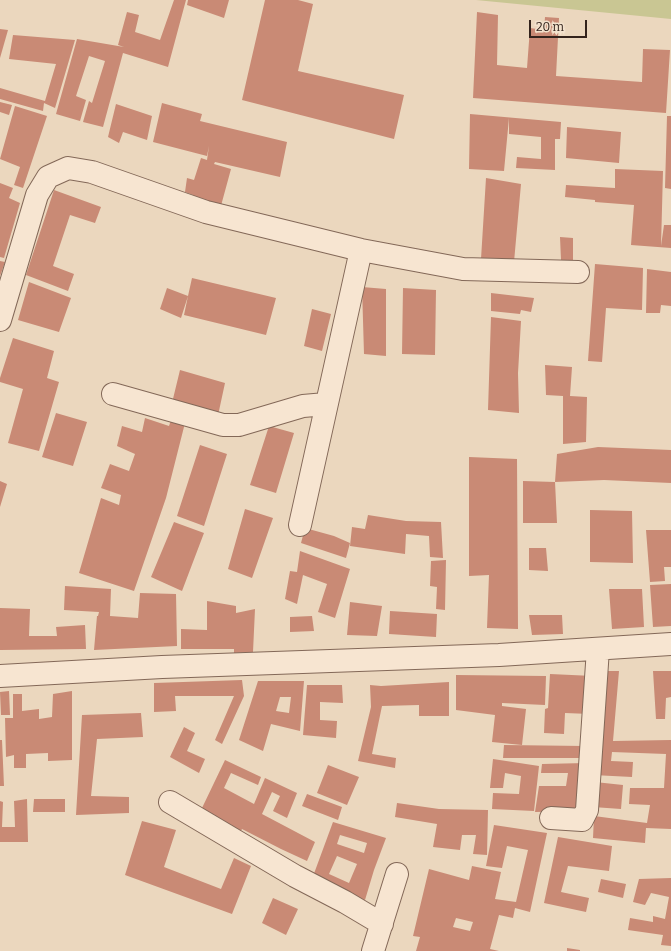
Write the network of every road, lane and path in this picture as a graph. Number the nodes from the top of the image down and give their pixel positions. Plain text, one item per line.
1 (361, 250) junction
2 (578, 272) dead end
3 (0, 320) edge
4 (113, 394) dead end
5 (326, 404) junction
6 (300, 525) dead end
7 (671, 644) edge
8 (598, 649) junction
9 (0, 676) edge
10 (170, 802) dead end
11 (550, 818) dead end
12 (397, 874) dead end
13 (382, 924) junction
14 (373, 951) edge

1 - 2 street
1 - 3 street
1 - 5 street
4 - 5 street
5 - 6 street
7 - 8 street
8 - 9 street
8 - 11 street
10 - 13 street
12 - 13 street
13 - 14 street

